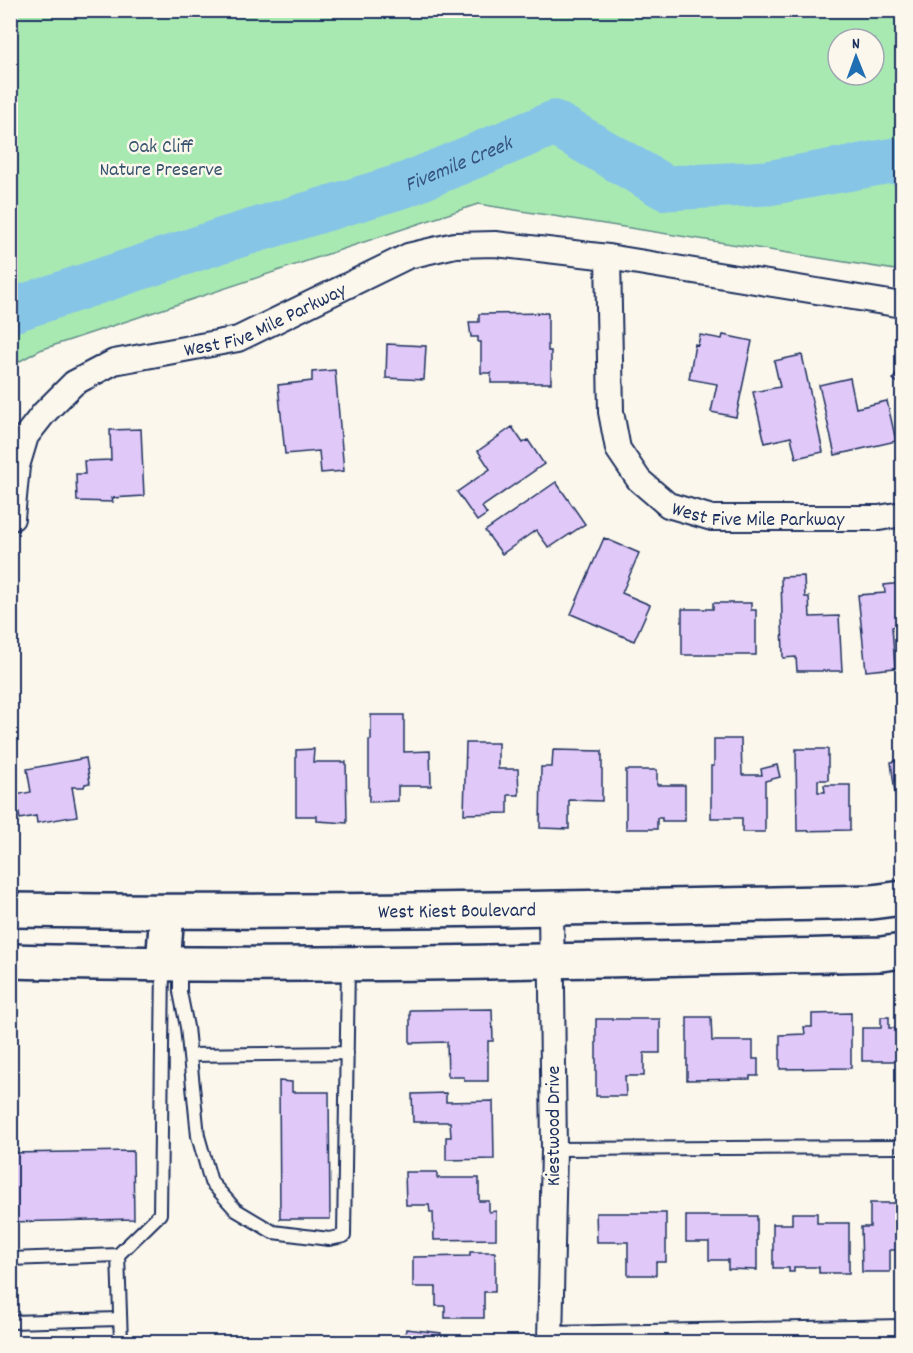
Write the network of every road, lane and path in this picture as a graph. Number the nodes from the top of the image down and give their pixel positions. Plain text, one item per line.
1 (608, 257) junction
2 (903, 305) edge
3 (903, 514) edge
4 (12, 518) dead end
5 (903, 898) edge
6 (551, 909) junction
7 (10, 910) edge
8 (167, 912) junction
9 (903, 951) edge
10 (10, 961) edge
11 (550, 961) junction
12 (348, 963) junction
13 (171, 965) junction
14 (347, 1053) junction
15 (190, 1055) junction
16 (903, 1147) edge
17 (554, 1149) junction
18 (118, 1255) junction
19 (10, 1260) edge
20 (119, 1319) junction
21 (10, 1322) edge
22 (903, 1332) edge
23 (550, 1341) edge
24 (121, 1342) edge

1 - 2 street, West Five Mile Parkway
1 - 3 street, West Five Mile Parkway
1 - 4 street, West Five Mile Parkway
5 - 6 main road, West Kiest Boulevard
6 - 8 main road, West Kiest Boulevard
6 - 11 street, Kiestwood Drive
7 - 8 main road, West Kiest Boulevard
8 - 13 main road
9 - 11 main road
10 - 13 main road
11 - 12 main road
11 - 17 street, Kiestwood Drive
12 - 13 main road
12 - 14 lane
13 - 15 lane
13 - 18 lane
14 - 15 lane
14 - 15 lane
16 - 17 lane
17 - 23 street, Kiestwood Drive
18 - 19 lane
18 - 20 lane
20 - 21 lane
20 - 24 lane
22 - 23 street

